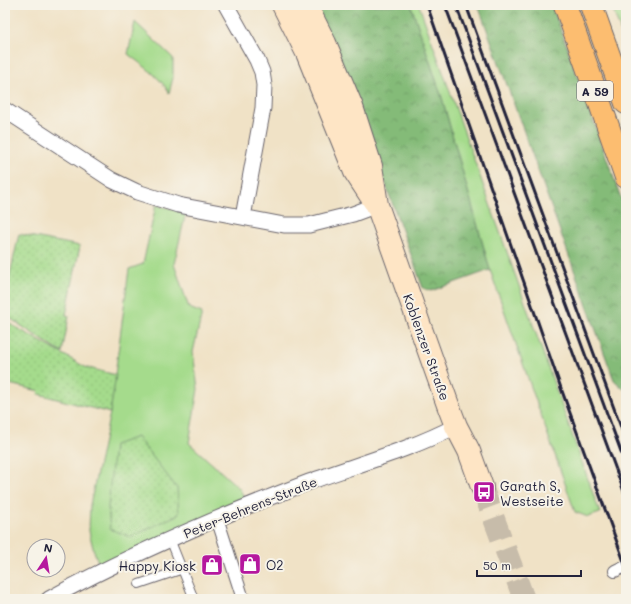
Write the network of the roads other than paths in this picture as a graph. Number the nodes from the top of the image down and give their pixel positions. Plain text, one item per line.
1 (226, 5) edge
2 (283, 5) edge
3 (306, 5) edge
4 (565, 5) edge
5 (591, 5) edge
6 (626, 103) edge
7 (5, 110) edge
8 (626, 177) edge
9 (377, 205) junction
10 (243, 217) junction
11 (456, 426) junction
12 (482, 487) tunnel mouth
13 (217, 518) junction
14 (170, 539) junction
15 (183, 569) junction
16 (139, 584) dead end
17 (49, 599) edge
18 (194, 599) edge
19 (243, 599) edge

1 - 10 street
2 - 9 main road, Koblenzer Straße
3 - 9 main road, Koblenzer Straße
4 - 8 highway, A 59
5 - 6 highway, A 59
7 - 10 street
9 - 10 street
9 - 11 main road, Koblenzer Straße
11 - 12 main road, Koblenzer Straße
11 - 13 street, Peter-Behrens-Straße
13 - 14 street, Peter-Behrens-Straße
13 - 19 street
14 - 15 lane
14 - 17 street, Peter-Behrens-Straße
15 - 16 lane
15 - 18 lane

